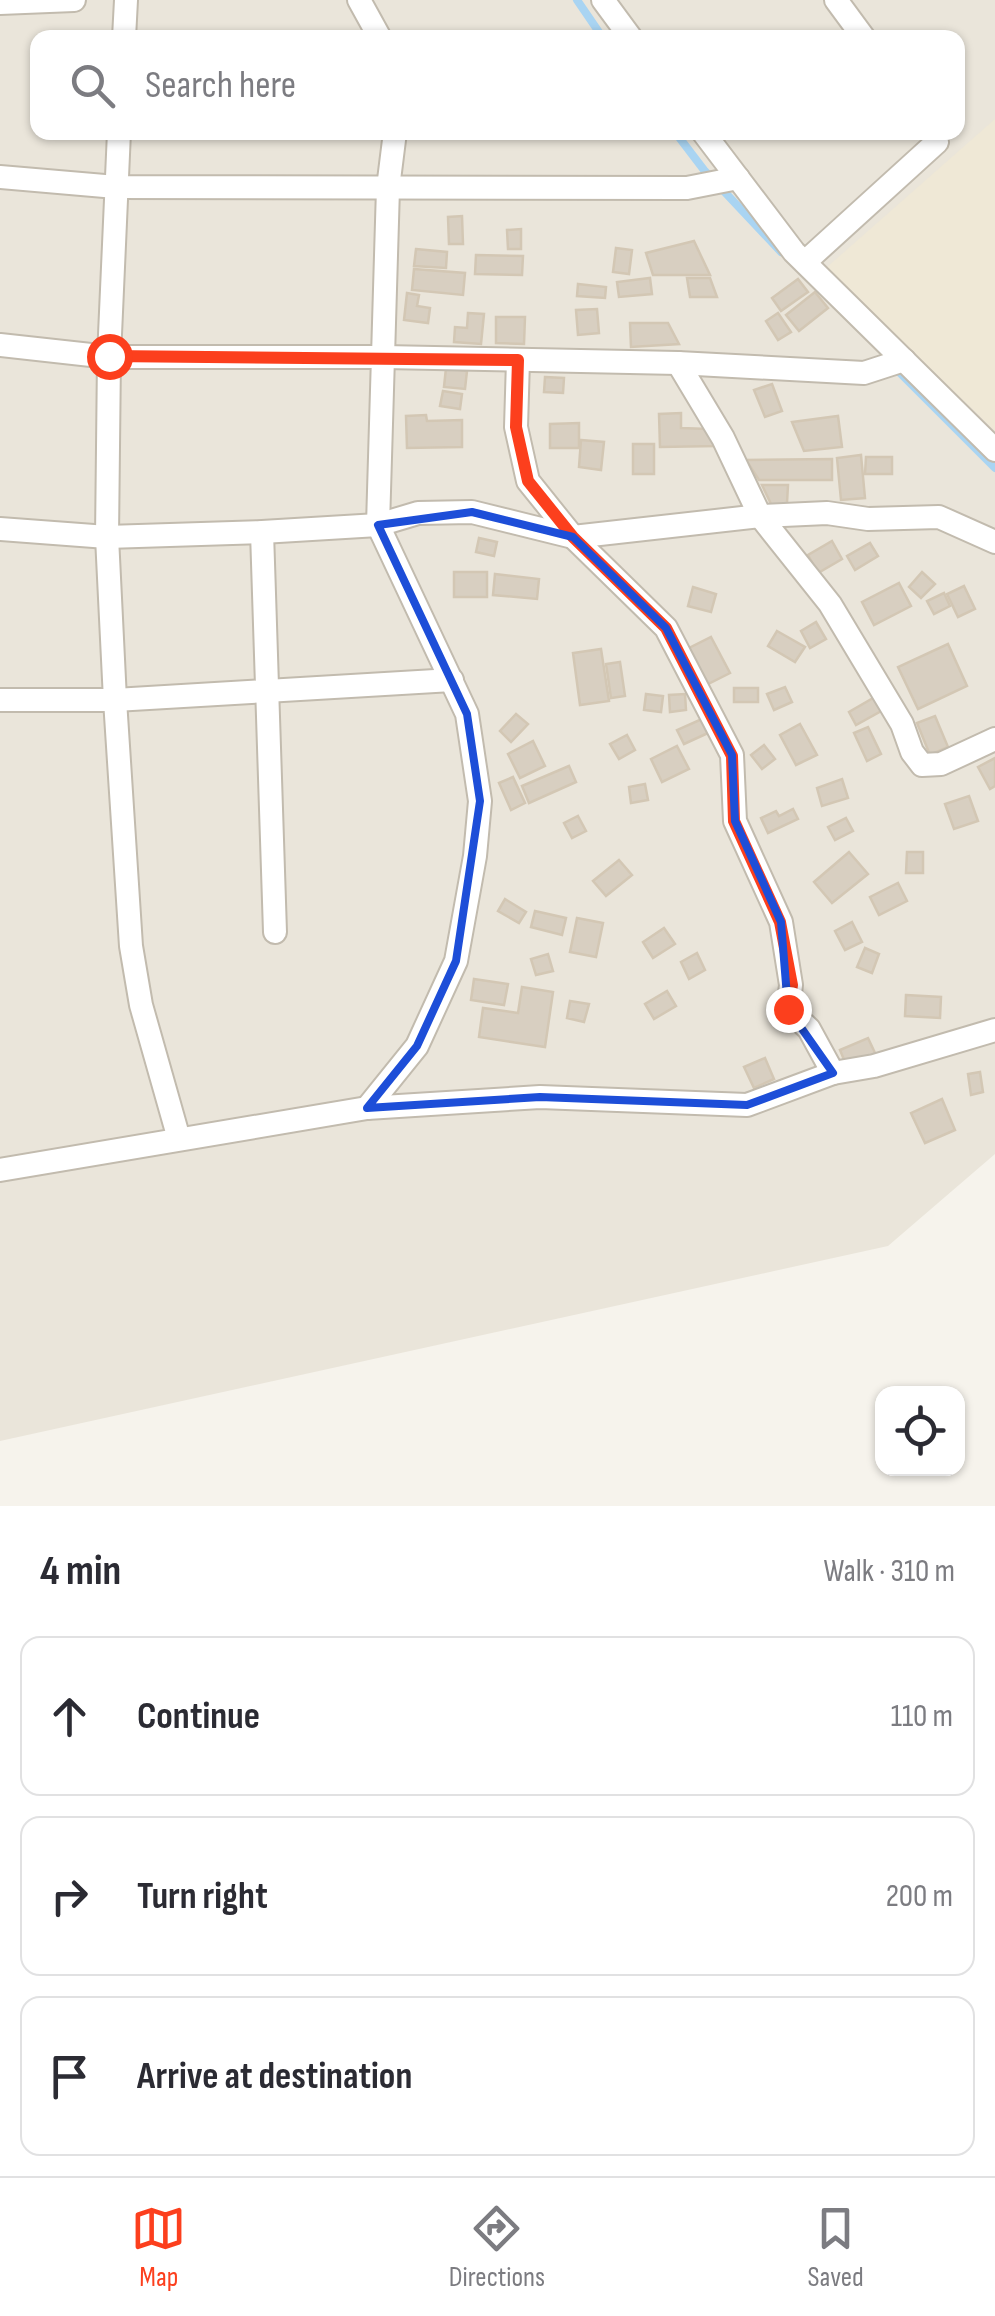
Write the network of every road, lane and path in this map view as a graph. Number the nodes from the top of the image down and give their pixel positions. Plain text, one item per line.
1 (74, 0) edge
2 (126, 0) edge
3 (359, 0) edge
4 (602, 0) edge
5 (836, 0) edge
6 (0, 3) edge
7 (124, 30) edge
8 (376, 30) edge
9 (625, 30) edge
10 (858, 30) edge
11 (119, 140) edge
12 (395, 140) edge
13 (710, 140) edge
14 (936, 140) edge
15 (0, 178) edge
16 (738, 178) junction
17 (116, 187) junction
18 (388, 188) junction
19 (805, 262) junction
20 (0, 345) edge
21 (109, 356) junction
22 (384, 357) junction
23 (518, 360) junction
24 (904, 360) junction
25 (678, 362) junction
26 (995, 450) edge
27 (760, 516) junction
28 (378, 524) junction
29 (0, 529) edge
30 (262, 532) junction
31 (106, 537) junction
32 (573, 537) junction
33 (995, 542) edge
34 (452, 680) junction
35 (266, 692) junction
36 (0, 700) edge
37 (116, 700) junction
38 (995, 739) edge
39 (276, 932) dead end
40 (995, 1030) edge
41 (833, 1073) junction
42 (367, 1108) junction
43 (179, 1140) junction
44 (0, 1170) edge

1 - 6 street
2 - 7 street
3 - 8 street
4 - 9 street
5 - 10 street
11 - 17 street
12 - 18 street
13 - 16 street
14 - 19 street
15 - 17 street
16 - 18 street
16 - 19 street
17 - 18 street
17 - 21 street
18 - 22 street
19 - 24 street
20 - 21 street
21 - 22 street
21 - 31 street
22 - 23 street
22 - 28 street
23 - 25 street
23 - 32 street
24 - 25 street
24 - 26 street
25 - 27 street
27 - 32 street
27 - 33 street
27 - 38 street
28 - 30 street
28 - 32 street
28 - 34 street
29 - 31 street
30 - 31 street
30 - 35 street
31 - 37 street
32 - 41 street
34 - 35 street
34 - 42 street
35 - 37 street
35 - 39 street
36 - 37 street
37 - 43 street
40 - 41 street
41 - 42 street
42 - 43 street
43 - 44 street

